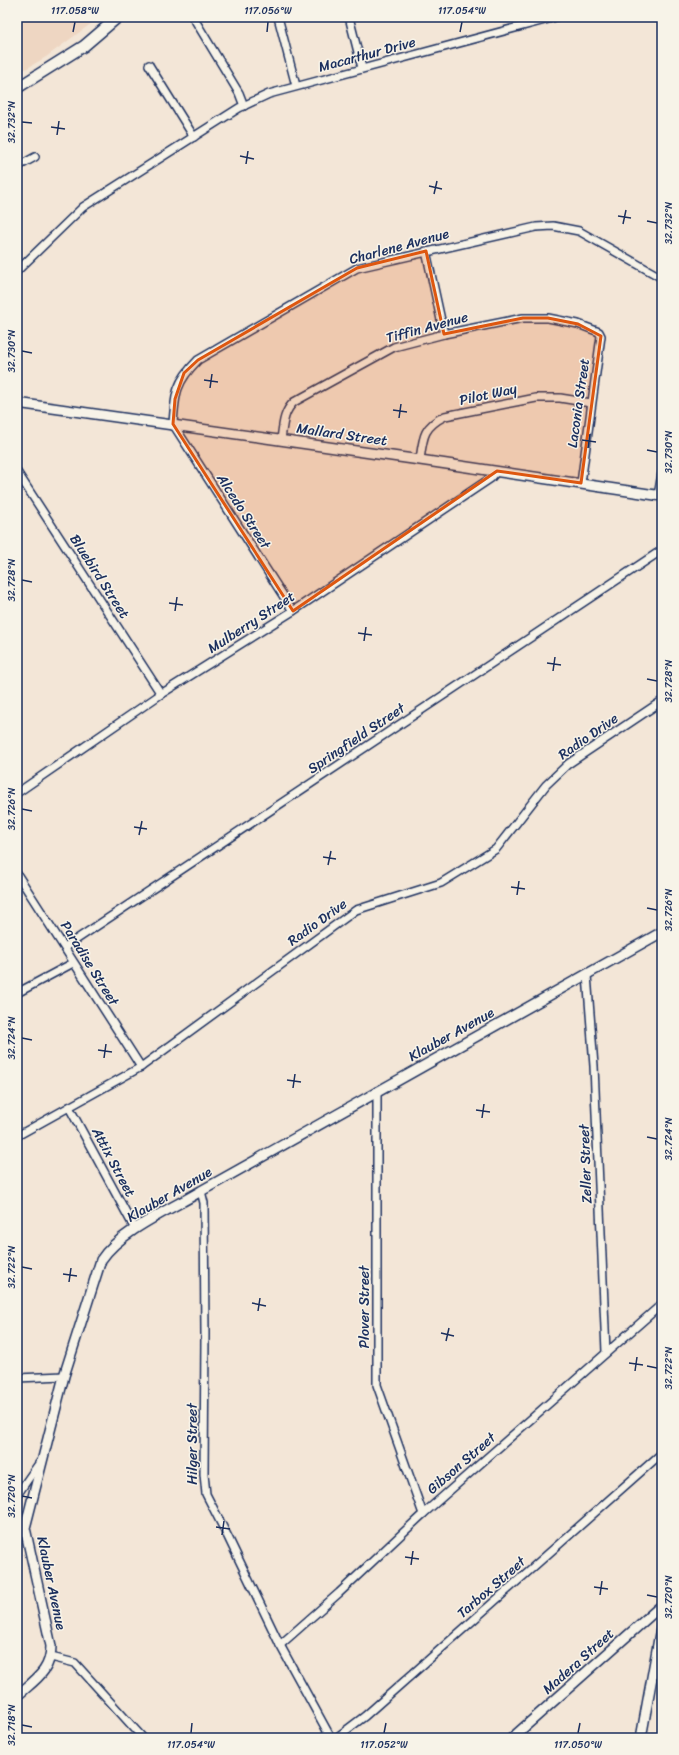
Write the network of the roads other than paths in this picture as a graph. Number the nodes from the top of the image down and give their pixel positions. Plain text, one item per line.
1 (118, 17) edge
2 (193, 17) edge
3 (278, 17) edge
4 (349, 17) edge
5 (556, 17) edge
6 (149, 65) dead end
7 (362, 68) junction
8 (296, 86) junction
9 (17, 88) edge
10 (244, 106) junction
11 (194, 137) junction
12 (35, 158) dead end
13 (17, 167) edge
14 (426, 251) junction
15 (17, 271) edge
16 (662, 278) edge
17 (444, 334) junction
18 (599, 350) joint
19 (17, 403) edge
20 (591, 403) junction
21 (173, 424) junction
22 (281, 440) junction
23 (420, 460) junction
24 (497, 471) junction
25 (17, 472) edge
26 (662, 473) edge
27 (581, 483) junction
28 (660, 496) edge
29 (662, 550) edge
30 (293, 611) junction
31 (161, 694) junction
32 (662, 701) edge
33 (17, 793) edge
34 (17, 874) edge
35 (662, 932) edge
36 (65, 947) junction
37 (73, 963) junction
38 (587, 975) junction
39 (17, 993) edge
40 (141, 1067) junction
41 (377, 1091) junction
42 (69, 1107) junction
43 (17, 1136) edge
44 (201, 1191) junction
45 (135, 1229) junction
46 (662, 1304) edge
47 (606, 1352) junction
48 (64, 1376) junction
49 (17, 1378) edge
50 (46, 1447) junction
51 (662, 1453) edge
52 (17, 1495) edge
53 (423, 1514) junction
54 (662, 1605) edge
55 (662, 1622) edge
56 (280, 1645) junction
57 (51, 1656) junction
58 (17, 1696) edge
59 (144, 1738) edge
60 (331, 1738) edge
61 (336, 1738) edge
62 (512, 1738) edge
63 (641, 1738) edge

1 - 9 main road
2 - 10 street
3 - 8 street
4 - 7 street
5 - 7 street, Macarthur Drive
6 - 11 street
7 - 8 street, Macarthur Drive
8 - 10 street, Macarthur Drive
10 - 11 street, Macarthur Drive
11 - 15 street, Macarthur Drive
12 - 13 street
14 - 16 street, Charlene Avenue
14 - 17 street
14 - 21 street, Charlene Avenue
17 - 18 street, Tiffin Avenue
17 - 22 street, Tiffin Avenue
18 - 20 street, Laconia Street
19 - 21 street, Mallard Street
20 - 23 street, Pilot Way
20 - 27 street, Laconia Street
21 - 22 street, Mallard Street
21 - 30 street, Alcedo Street
22 - 23 street, Mallard Street
23 - 24 street, Mallard Street
24 - 27 street, Mallard Street
24 - 30 street, Mulberry Street
25 - 31 street, Bluebird Street
26 - 28 street
27 - 28 street, Mallard Street
29 - 36 street, Springfield Street
30 - 31 street, Mulberry Street
31 - 33 street, Mulberry Street
32 - 40 street, Radio Drive
34 - 36 street, Paradise Street
35 - 38 street, Klauber Avenue
36 - 37 street, Paradise Street
37 - 39 street
37 - 40 street, Paradise Street
38 - 41 street, Klauber Avenue
38 - 47 street, Zeller Street
40 - 42 street, Radio Drive
41 - 44 street, Klauber Avenue
41 - 53 street, Plover Street
42 - 43 street, Radio Drive
42 - 45 street, Attix Street
44 - 45 street, Klauber Avenue
44 - 56 street, Hilger Street
45 - 48 street, Klauber Avenue
46 - 47 street, Gibson Street
47 - 53 street, Gibson Street
48 - 49 street
48 - 50 street, Klauber Avenue
50 - 52 street
50 - 57 street, Klauber Avenue
51 - 61 street, Tarbox Street
53 - 56 street, Gibson Street
54 - 62 street, Madera Street
55 - 63 street
56 - 60 street, Hilger Street
57 - 58 street
57 - 59 street

